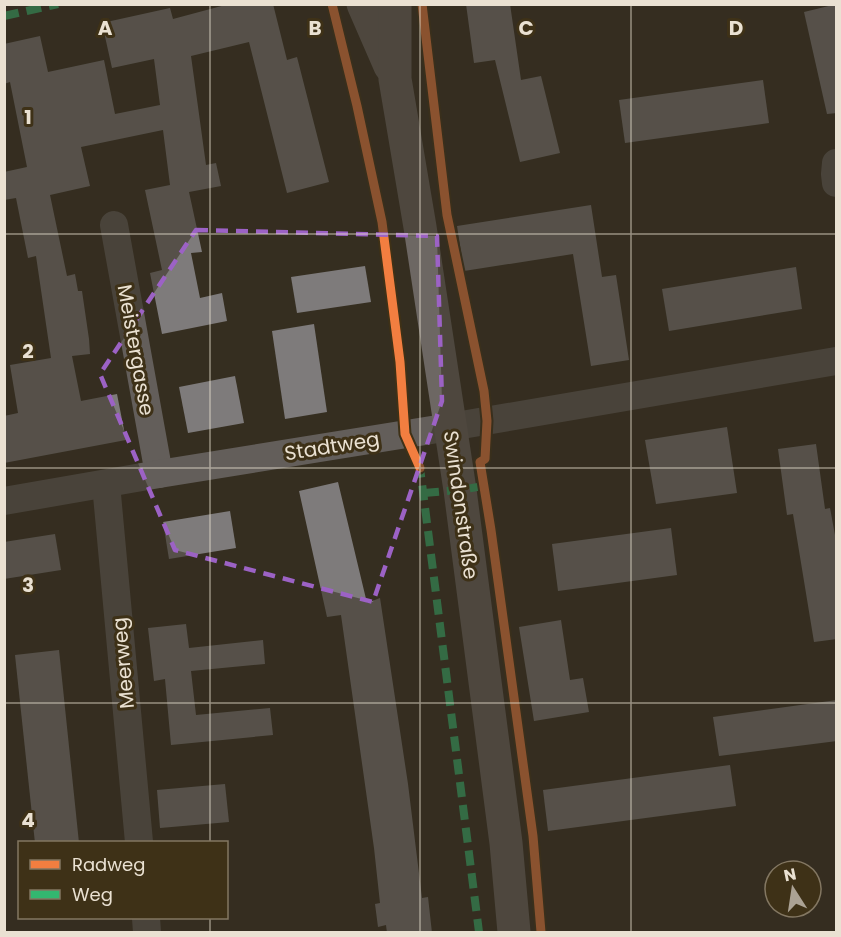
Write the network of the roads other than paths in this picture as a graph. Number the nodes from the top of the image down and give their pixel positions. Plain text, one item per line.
1 (363, 4) edge
2 (395, 4) edge
3 (395, 79) junction
4 (837, 163) edge
5 (837, 183) edge
6 (114, 225) dead end
7 (837, 361) edge
8 (450, 427) junction
9 (159, 474) junction
10 (106, 484) junction
11 (4, 501) edge
12 (139, 841) edge
13 (514, 933) edge

1 - 3 street, Swindonstraße
2 - 3 street, Swindonstraße
3 - 8 street, Swindonstraße
4 - 5 street
6 - 9 street, Meistergasse
7 - 8 street, Stadtweg
8 - 9 street, Stadtweg
8 - 13 street, Swindonstraße
9 - 10 street, Stadtweg
10 - 11 street, Stadtweg
10 - 12 street, Meerweg

